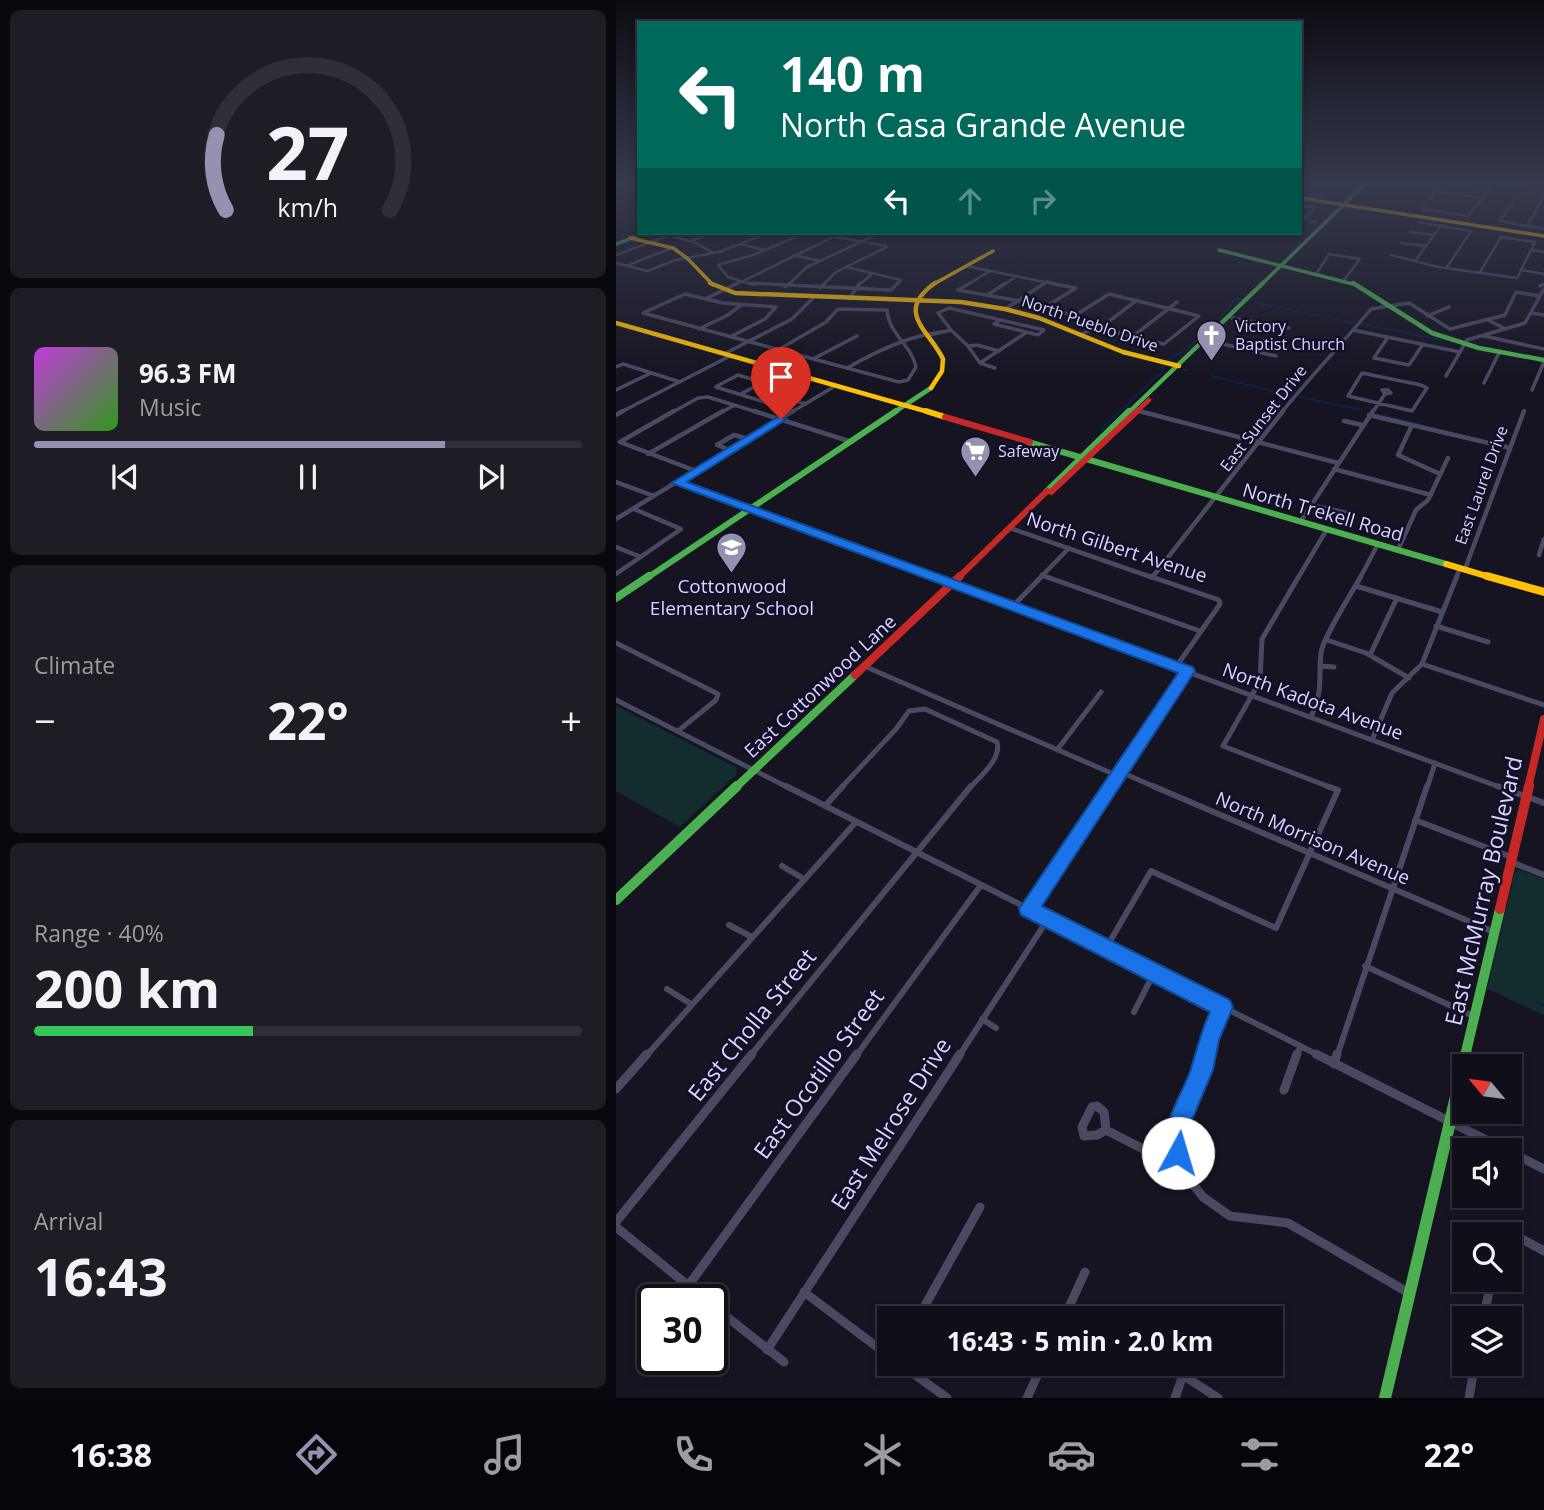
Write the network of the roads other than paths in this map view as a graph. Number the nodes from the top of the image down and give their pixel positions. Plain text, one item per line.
1 (635, 248) edge
2 (672, 248) joint
3 (704, 248) edge
4 (727, 248) edge
5 (758, 248) edge
6 (769, 248) edge
7 (808, 248) edge
8 (847, 248) edge
9 (884, 248) edge
10 (1299, 248) edge
11 (1301, 248) edge
12 (1424, 248) edge
13 (1460, 248) edge
14 (1495, 248) edge
15 (765, 250) junction
16 (993, 250) dead end
17 (1219, 250) dead end
18 (1531, 250) joint
19 (1544, 252) edge
20 (713, 253) junction
21 (616, 255) edge
22 (793, 255) junction
23 (1391, 255) dead end
24 (686, 258) junction
25 (821, 261) junction
26 (1415, 261) junction
27 (616, 263) edge
28 (626, 265) junction
29 (718, 265) joint
30 (966, 266) junction
31 (846, 267) junction
32 (1282, 267) junction
33 (1447, 267) junction
34 (990, 271) junction
35 (1521, 271) junction
36 (1480, 272) junction
37 (873, 273) junction
38 (1317, 273) junction
39 (1544, 274) edge
40 (1017, 276) junction
41 (1344, 280) junction
42 (1048, 281) junction
43 (744, 283) junction
44 (785, 287) junction
45 (1543, 287) edge
46 (820, 288) junction
47 (856, 289) junction
48 (725, 291) junction
49 (989, 294) junction
50 (1539, 296) junction
51 (813, 298) junction
52 (705, 299) junction
53 (849, 299) junction
54 (1019, 299) junction
55 (1137, 300) junction
56 (920, 301) junction
57 (1177, 302) dead end
58 (741, 305) junction
59 (1388, 305) junction
60 (1047, 306) junction
61 (1449, 307) dead end
62 (1168, 308) junction
63 (1006, 309) junction
64 (1532, 313) junction
65 (1544, 315) edge
66 (1074, 316) junction
67 (1427, 316) junction
68 (1232, 318) junction
69 (1000, 320) junction
70 (1488, 320) junction
71 (616, 323) edge
72 (1100, 326) junction
73 (1289, 328) dead end
74 (1506, 329) junction
75 (699, 330) junction
76 (949, 330) junction
77 (1353, 330) junction
78 (1027, 332) junction
79 (928, 335) junction
80 (1079, 335) junction
81 (1481, 335) junction
82 (857, 336) dead end
83 (729, 337) junction
84 (1132, 337) junction
85 (1388, 337) junction
86 (1209, 341) junction
87 (747, 342) junction
88 (900, 342) junction
89 (1423, 344) junction
90 (968, 346) junction
91 (1462, 348) junction
92 (1544, 349) edge
93 (778, 351) junction
94 (1000, 351) junction
95 (1500, 351) junction
96 (727, 355) junction
97 (1276, 356) dead end
98 (813, 359) junction
99 (1544, 361) edge
100 (980, 363) junction
101 (1180, 366) junction
102 (616, 367) edge
103 (847, 368) junction
104 (995, 368) dead end
105 (651, 373) junction
106 (1446, 376) dead end
107 (680, 382) junction
108 (763, 383) junction
109 (1484, 383) dead end
110 (835, 386) junction
111 (616, 390) edge
112 (1532, 390) dead end
113 (741, 394) junction
114 (1385, 394) dead end
115 (786, 398) junction
116 (806, 404) junction
117 (1379, 404) junction
118 (733, 406) junction
119 (904, 406) junction
120 (1138, 411) junction
121 (1524, 411) dead end
122 (616, 415) edge
123 (1369, 415) junction
124 (781, 419) junction
125 (1344, 421) dead end
126 (1122, 422) junction
127 (1362, 425) junction
128 (1412, 425) junction
129 (749, 439) junction
130 (852, 442) junction
131 (1259, 443) junction
132 (1510, 448) junction
133 (730, 450) junction
134 (648, 454) junction
135 (1448, 458) dead end
136 (1086, 459) junction
137 (1338, 463) junction
138 (1334, 469) junction
139 (696, 471) junction
140 (1440, 474) junction
141 (1367, 478) junction
142 (616, 482) edge
143 (677, 483) junction
144 (1363, 485) dead end
145 (1431, 495) junction
146 (654, 496) junction
147 (1216, 497) junction
148 (1311, 505) junction
149 (634, 509) junction
150 (748, 509) junction
151 (1346, 513) dead end
152 (616, 519) edge
153 (1301, 521) junction
154 (1010, 528) junction
155 (1327, 529) junction
156 (680, 531) joint
157 (1544, 539) edge
158 (1378, 544) junction
159 (616, 547) edge
160 (1069, 548) junction
161 (1398, 550) junction
162 (1539, 555) dead end
163 (640, 557) junction
164 (1462, 568) junction
165 (616, 573) edge
166 (1042, 575) junction
167 (1154, 575) junction
168 (951, 584) junction
169 (1356, 586) junction
170 (1544, 592) edge
171 (616, 598) edge
172 (1398, 598) junction
173 (1012, 607) junction
174 (1442, 612) junction
175 (1437, 626) junction
176 (1200, 631) junction
177 (1327, 640) junction
178 (1488, 642) dead end
179 (616, 643) edge
180 (1370, 656) junction
181 (1422, 664) junction
182 (864, 666) junction
183 (1320, 666) junction
184 (1176, 667) junction
185 (1334, 667) dead end
186 (1187, 671) junction
187 (1409, 678) junction
188 (1101, 692) dead end
189 (1252, 695) junction
190 (616, 700) edge
191 (1544, 705) edge
192 (971, 713) junction
193 (1311, 717) junction
194 (1544, 719) edge
195 (960, 725) junction
196 (678, 731) junction
197 (1542, 739) edge
198 (1373, 740) junction
199 (1057, 750) junction
200 (1435, 763) junction
201 (754, 770) junction
202 (1119, 774) junction
203 (1526, 796) junction
204 (1544, 803) edge
205 (825, 806) junction
206 (1415, 820) junction
207 (856, 822) junction
208 (917, 852) junction
209 (1309, 853) junction
210 (1511, 859) junction
211 (782, 866) dead end
212 (1544, 875) edge
213 (804, 879) junction
214 (981, 885) junction
215 (1392, 888) junction
216 (616, 900) edge
217 (1028, 909) junction
218 (1048, 919) junction
219 (729, 925) dead end
220 (1494, 932) junction
221 (752, 937) junction
222 (1106, 948) junction
223 (1366, 966) junction
224 (1154, 973) junction
225 (667, 989) dead end
226 (691, 1004) junction
227 (1223, 1007) junction
228 (1135, 1012) dead end
229 (1475, 1017) junction
230 (982, 1019) junction
231 (996, 1028) dead end
232 (1300, 1046) junction
233 (1334, 1064) junction
234 (616, 1074) edge
235 (624, 1080) junction
236 (616, 1089) edge
237 (1284, 1090) dead end
238 (1450, 1121) junction
239 (1106, 1130) dead end
240 (1483, 1138) edge
241 (1178, 1153) junction
242 (1522, 1158) edge
243 (1544, 1169) edge
244 (980, 1207) dead end
245 (616, 1225) edge
246 (1522, 1239) edge
247 (1544, 1251) edge
248 (1085, 1272) dead end
249 (686, 1284) edge
250 (689, 1284) edge
251 (804, 1292) junction
252 (1409, 1293) junction
253 (925, 1306) edge
254 (1069, 1306) edge
255 (728, 1319) edge
256 (877, 1347) edge
257 (767, 1350) junction
258 (784, 1362) dead end
259 (917, 1376) edge
260 (1037, 1376) edge
261 (1473, 1376) edge
262 (947, 1398) edge
263 (1027, 1398) edge
264 (1175, 1398) edge
265 (1218, 1398) edge
266 (1385, 1398) edge
267 (1469, 1398) edge

1 - 21 street
2 - 24 main road, North Pueblo Drive
2 - 28 street
3 - 20 street
4 - 20 street
5 - 15 street
6 - 15 street
7 - 22 street
8 - 25 street
9 - 31 street
10 - 32 main road, East Cottonwood Lane
11 - 32 main road, East Cottonwood Lane
12 - 26 street
13 - 33 street
14 - 36 street
15 - 29 street
16 - 30 main road
17 - 32 main road
18 - 19 street
18 - 35 street
20 - 24 street
22 - 25 street
22 - 43 street
23 - 26 street
24 - 28 street
24 - 48 main road, North Pueblo Drive
25 - 44 street
26 - 33 street
27 - 28 street
29 - 43 street
30 - 34 street
30 - 56 main road
31 - 37 street
31 - 46 street
32 - 38 main road
32 - 68 main road, East Cottonwood Lane
32 - 101 main road, East Cottonwood Lane
33 - 36 street
34 - 40 street
34 - 49 street
35 - 36 street
35 - 39 street
37 - 47 street
37 - 47 street
38 - 41 main road
38 - 41 street
40 - 42 street
40 - 49 street
41 - 59 main road
42 - 54 street
42 - 60 street
43 - 44 street
43 - 48 street
44 - 46 street
45 - 50 street
46 - 47 street
47 - 53 street
48 - 51 main road, North Pueblo Drive
48 - 52 street
49 - 54 street
50 - 64 street
50 - 70 street
51 - 53 main road, North Pueblo Drive
51 - 87 street
52 - 58 street
52 - 75 street
53 - 56 main road, North Pueblo Drive
54 - 60 street
54 - 63 street
55 - 62 street
55 - 66 street
55 - 72 street
56 - 63 main road, North Pueblo Drive
56 - 79 main road
57 - 62 street
58 - 75 street
58 - 83 street
59 - 67 street, East Sunset Drive
59 - 77 street, East Sunset Drive
59 - 91 main road
60 - 66 street
61 - 67 street
62 - 84 street
62 - 84 street
63 - 80 main road, North Pueblo Drive
64 - 65 street
64 - 74 street
66 - 72 street
67 - 70 street
68 - 73 street
68 - 86 main road, East Cottonwood Lane
69 - 76 street
69 - 78 street
69 - 78 street
70 - 74 street
71 - 96 main road, North Trekell Road
72 - 80 street
72 - 84 street
74 - 81 street
75 - 83 street
76 - 79 street
76 - 90 street
77 - 85 street
77 - 131 street, East Sunset Drive
78 - 94 street
79 - 88 street
79 - 119 main road
80 - 101 main road, North Pueblo Drive
81 - 91 street
81 - 92 street
82 - 98 street
83 - 87 street
85 - 89 street
85 - 89 street
86 - 97 street
86 - 101 main road, East Cottonwood Lane
87 - 93 street
87 - 96 street
88 - 93 street
88 - 103 street
88 - 103 street
89 - 91 street
90 - 94 street
90 - 100 street
91 - 95 main road
91 - 106 street
93 - 98 street
94 - 100 street
95 - 99 main road
95 - 109 street
96 - 107 street
96 - 110 main road, North Trekell Road
98 - 103 street
99 - 112 street
100 - 104 street
101 - 120 main road, East Cottonwood Lane
101 - 126 main road, East Cottonwood Lane
102 - 105 street
105 - 107 street
105 - 111 street
107 - 122 street
108 - 113 street
108 - 113 street
108 - 115 street
110 - 116 street
110 - 119 main road, North Trekell Road
113 - 115 street
114 - 117 street
115 - 116 street
116 - 124 street
117 - 117 street
117 - 123 street
118 - 124 street
118 - 134 street
118 - 134 street
119 - 130 main road
119 - 136 main road, North Trekell Road
120 - 126 main road, East Cottonwood Lane
120 - 131 street
121 - 132 street, East Laurel Drive
123 - 127 street
123 - 128 street
124 - 129 street
124 - 130 street
125 - 127 street
126 - 136 main road, East Cottonwood Lane
127 - 137 street
128 - 132 street
128 - 140 street
129 - 133 street
129 - 133 street
130 - 150 main road
131 - 137 street
131 - 147 street, East Sunset Drive
132 - 164 street, East Laurel Drive
133 - 139 street
134 - 139 street
135 - 140 street
136 - 147 main road, North Trekell Road
136 - 154 main road, East Cottonwood Lane
137 - 138 street
138 - 141 street
138 - 148 street
139 - 143 street
140 - 145 street
141 - 144 street
141 - 145 street
142 - 146 street
143 - 146 street
143 - 150 street, North Kadota Avenue
145 - 161 street
146 - 149 street
147 - 153 main road, North Trekell Road
147 - 167 street, East Sunset Drive
148 - 151 street
148 - 153 street
149 - 152 street
149 - 156 street
150 - 168 street, North Kadota Avenue
150 - 171 main road
153 - 155 main road, North Trekell Road
154 - 160 street, North Gilbert Avenue
154 - 168 main road, East Cottonwood Lane
155 - 158 main road, North Trekell Road
155 - 189 street
156 - 163 street
157 - 162 street
158 - 161 main road, North Trekell Road
158 - 169 street
159 - 163 street
160 - 166 street
160 - 167 street, North Gilbert Avenue
161 - 164 main road, North Trekell Road
163 - 165 street
164 - 170 main road, North Trekell Road
164 - 174 street, East Laurel Drive
166 - 173 street
166 - 176 street
167 - 176 street, North Gilbert Avenue
168 - 173 street, North Kadota Avenue
168 - 182 main road, East Cottonwood Lane
169 - 172 street
169 - 177 street
172 - 174 street
172 - 180 street
173 - 184 street, North Kadota Avenue
174 - 175 street, East Laurel Drive
175 - 178 street
175 - 181 street, East Laurel Drive
176 - 184 street
177 - 180 street
177 - 183 street
179 - 196 street
180 - 187 street
181 - 187 street, East Laurel Drive
181 - 191 street
182 - 192 street, North Morrison Avenue
182 - 201 main road, East Cottonwood Lane
183 - 185 street
183 - 193 street
184 - 186 street, North Kadota Avenue
186 - 189 street, North Kadota Avenue
186 - 202 street
187 - 198 street, East Laurel Drive
188 - 199 street
189 - 193 street, North Kadota Avenue
189 - 209 street
190 - 196 street
192 - 195 street
192 - 199 street, North Morrison Avenue
193 - 198 street, North Kadota Avenue
194 - 197 main road, East McMurray Boulevard
195 - 205 street
195 - 208 street, East Cholla Street
196 - 201 street
197 - 203 main road, East McMurray Boulevard
198 - 200 street, North Kadota Avenue
199 - 202 street, North Morrison Avenue
200 - 203 street, North Kadota Avenue
200 - 206 street
201 - 205 street
201 - 216 main road, East Cottonwood Lane
202 - 209 street, North Morrison Avenue
202 - 217 street
203 - 204 street, North Kadota Avenue
203 - 210 main road, East McMurray Boulevard
205 - 207 street
206 - 210 street
206 - 215 street
207 - 208 street
207 - 213 street
208 - 214 street
208 - 245 street, East Cholla Street
209 - 215 street, North Morrison Avenue
209 - 222 street
210 - 212 street
210 - 220 main road, East McMurray Boulevard
211 - 213 street
213 - 221 street
214 - 217 street
214 - 250 street, East Ocotillo Street
215 - 220 street, North Morrison Avenue
215 - 223 street
217 - 218 street
218 - 222 street
218 - 230 street, East Melrose Drive
219 - 221 street
220 - 229 main road, East McMurray Boulevard
221 - 226 street
222 - 224 street
223 - 229 street
223 - 233 street
224 - 227 street
224 - 228 street
225 - 226 street
226 - 235 street
227 - 232 street
227 - 241 street
229 - 238 main road, East McMurray Boulevard
230 - 231 street
230 - 251 street, East Melrose Drive
232 - 233 street
232 - 237 street
233 - 238 street
234 - 235 street
235 - 236 street
238 - 240 street
238 - 252 main road, East McMurray Boulevard
239 - 241 street
241 - 252 street
242 - 243 street
244 - 253 street
245 - 249 street
246 - 247 street
248 - 254 street
251 - 256 street
251 - 257 street, East Melrose Drive
252 - 266 main road, East McMurray Boulevard
255 - 257 street
257 - 258 street
259 - 262 street
260 - 263 street
261 - 267 street
264 - 265 street

